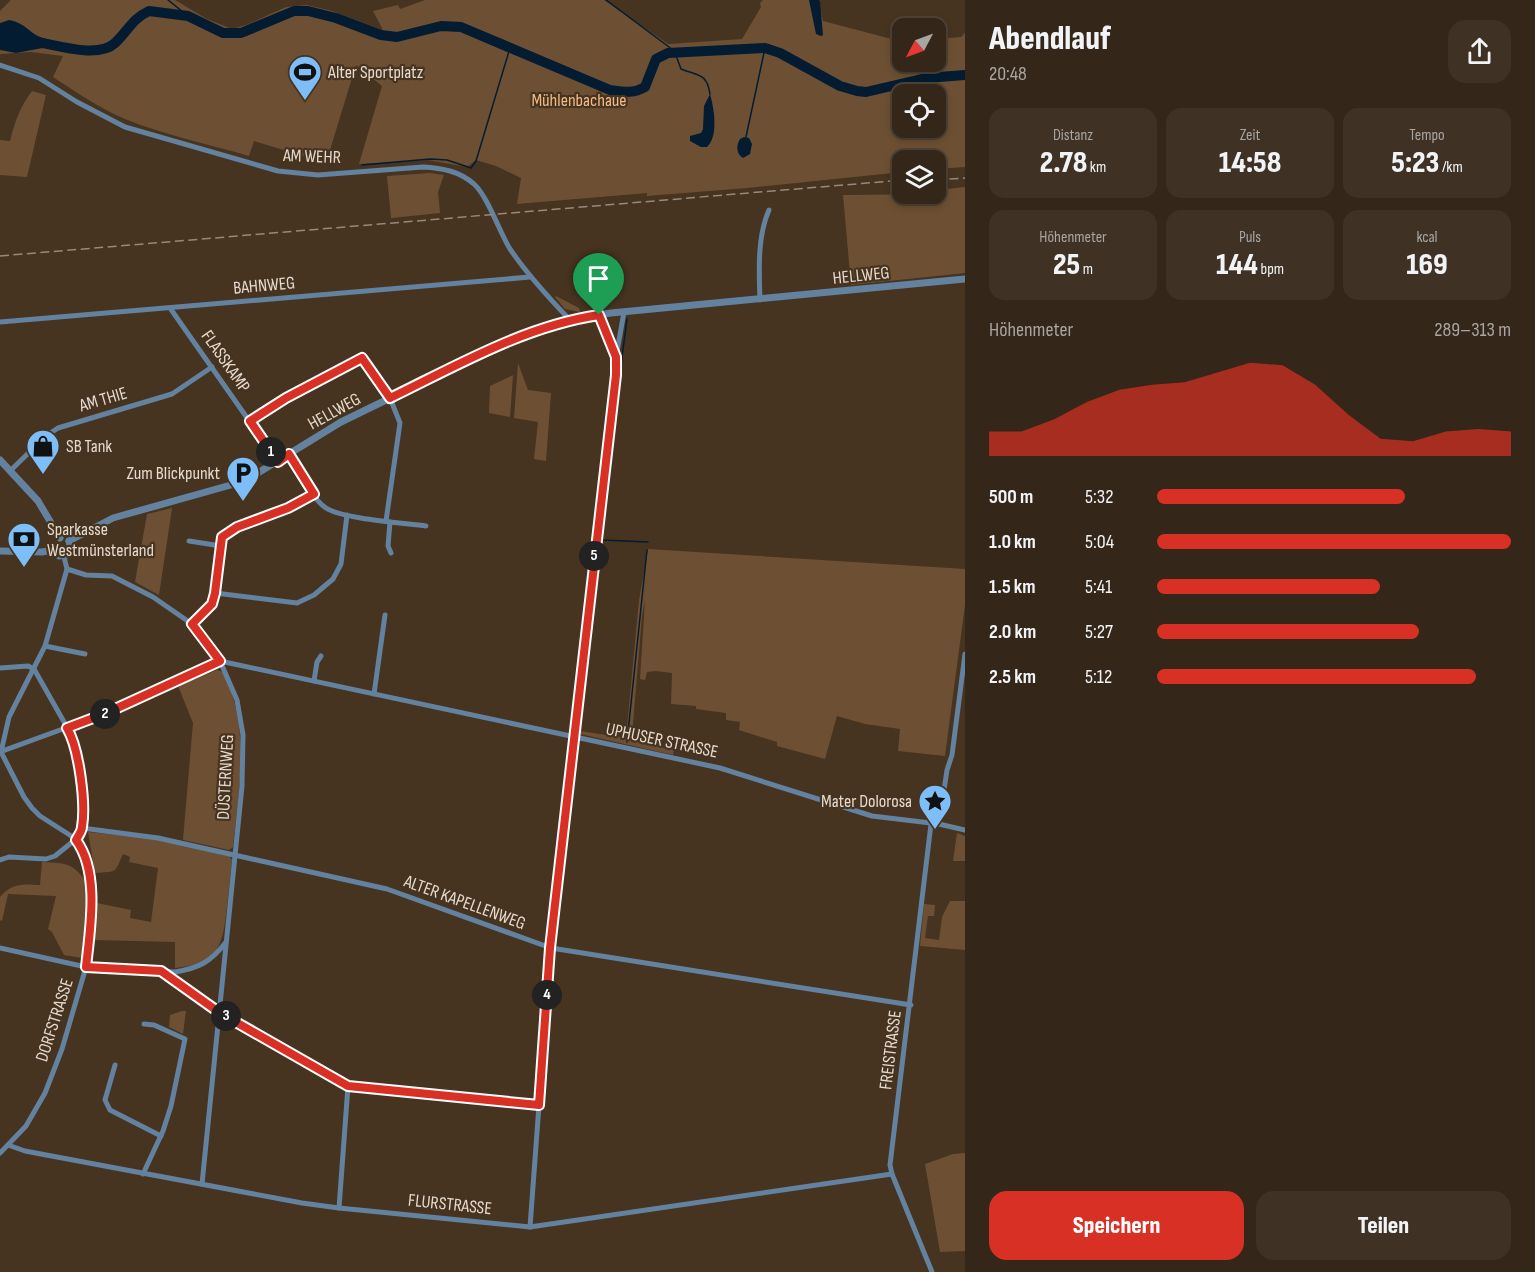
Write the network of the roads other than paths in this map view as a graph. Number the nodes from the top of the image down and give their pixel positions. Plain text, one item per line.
1 (0, 65) edge
2 (769, 210) dead end
3 (530, 277) junction
4 (965, 279) edge
5 (760, 300) junction
6 (170, 308) junction
7 (624, 312) junction
8 (599, 315) junction
9 (569, 319) junction
10 (0, 322) edge
11 (616, 357) junction
12 (213, 367) junction
13 (390, 398) junction
14 (250, 421) junction
15 (289, 454) junction
16 (0, 460) edge
17 (278, 462) junction
18 (10, 471) junction
19 (314, 494) junction
20 (347, 515) junction
21 (388, 521) junction
22 (426, 526) dead end
23 (60, 538) junction
24 (189, 541) dead end
25 (69, 542) junction
26 (221, 546) junction
27 (53, 550) junction
28 (0, 551) edge
29 (391, 553) dead end
30 (64, 557) junction
31 (67, 568) junction
32 (215, 593) junction
33 (385, 615) dead end
34 (192, 624) junction
35 (45, 646) junction
36 (85, 654) dead end
37 (965, 654) edge
38 (321, 656) dead end
39 (220, 661) junction
40 (0, 668) edge
41 (34, 669) junction
42 (314, 681) junction
43 (374, 694) junction
44 (67, 728) junction
45 (574, 737) junction
46 (0, 752) edge
47 (931, 824) junction
48 (939, 824) junction
49 (82, 828) junction
50 (965, 830) edge
51 (76, 840) junction
52 (234, 855) junction
53 (0, 860) edge
54 (226, 941) junction
55 (0, 948) edge
56 (550, 948) junction
57 (86, 967) junction
58 (161, 971) junction
59 (911, 1005) junction
60 (220, 1013) junction
61 (144, 1024) dead end
62 (114, 1065) dead end
63 (348, 1086) junction
64 (539, 1105) junction
65 (161, 1136) junction
66 (8, 1146) junction
67 (0, 1153) edge
68 (143, 1174) junction
69 (892, 1174) junction
70 (202, 1184) junction
71 (339, 1208) junction
72 (530, 1227) junction
73 (932, 1272) edge

1 - 3 street, AM WEHR
2 - 5 street
3 - 6 street, BAHNWEG
3 - 9 street, AM WEHR
4 - 5 street, HELLWEG
5 - 7 street, HELLWEG
6 - 10 street, BAHNWEG
6 - 12 street, FLASSKAMP
7 - 8 street, HELLWEG
7 - 11 street
8 - 9 street, HELLWEG
8 - 11 street
9 - 13 street, HELLWEG
11 - 45 street
12 - 14 street, FLASSKAMP
12 - 18 street, AM THIE
13 - 14 street
13 - 15 street, HELLWEG
13 - 21 street
14 - 17 street, FLASSKAMP
15 - 17 street, HELLWEG
15 - 19 street
16 - 18 street
17 - 25 street, HELLWEG
18 - 23 street
19 - 20 street
19 - 26 street
20 - 21 street
20 - 32 street
21 - 22 street
21 - 29 street
23 - 25 street
23 - 27 street
24 - 26 street
25 - 30 street
26 - 32 street
27 - 28 street
27 - 30 street
30 - 31 street
31 - 34 street, DÜSTERNWEG
31 - 35 street
32 - 34 street
33 - 43 street
34 - 39 street, DÜSTERNWEG
35 - 36 street
35 - 41 street
37 - 48 street
38 - 42 street
39 - 42 street, UPHUSER STRASSE
39 - 44 street
39 - 52 street, DÜSTERNWEG
40 - 41 street
41 - 44 street
41 - 46 street
42 - 43 street, UPHUSER STRASSE
43 - 45 street, UPHUSER STRASSE
44 - 46 street
44 - 49 street
45 - 47 street, UPHUSER STRASSE
45 - 56 street
46 - 51 street
47 - 48 street, UPHUSER STRASSE
47 - 59 street, FREISTRASSE
48 - 50 street, UPHUSER STRASSE
49 - 51 street
49 - 52 street, ALTER KAPELLENWEG
51 - 53 street
51 - 57 street, DORFSTRASSE
52 - 54 street, DÜSTERNWEG
52 - 56 street, ALTER KAPELLENWEG
54 - 58 street
54 - 60 street, DÜSTERNWEG
55 - 57 street
56 - 59 street, ALTER KAPELLENWEG
56 - 64 street
57 - 58 street
57 - 66 street, DORFSTRASSE
58 - 60 street
59 - 69 street, FREISTRASSE
60 - 63 street
60 - 70 street, DÜSTERNWEG
61 - 65 street
62 - 65 street
63 - 64 street
63 - 71 street
64 - 72 street
65 - 68 street
66 - 67 street, DORFSTRASSE
66 - 68 street, FLURSTRASSE
68 - 70 street, FLURSTRASSE
69 - 72 street, FLURSTRASSE
69 - 73 street, FREISTRASSE
70 - 71 street, FLURSTRASSE
71 - 72 street, FLURSTRASSE

